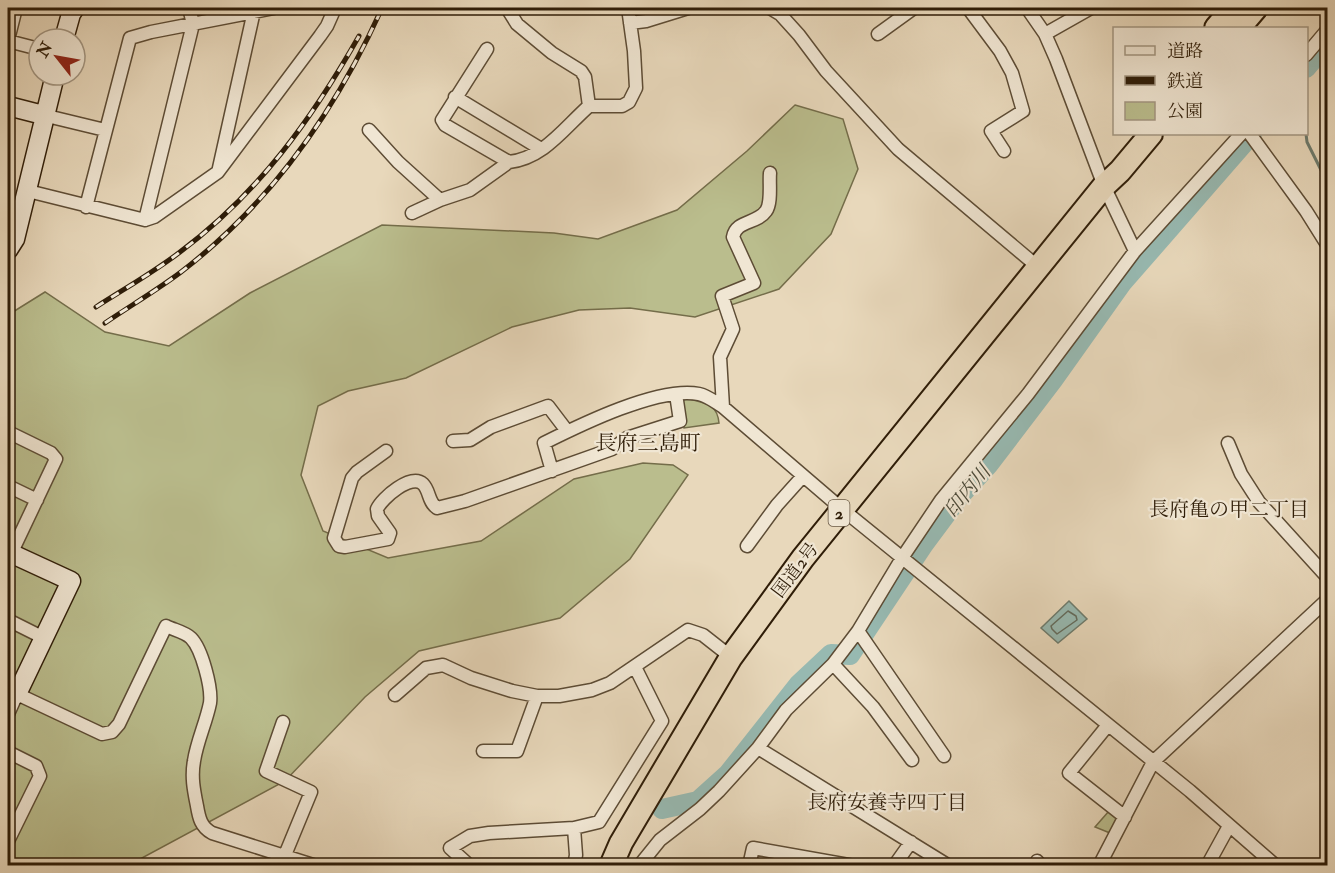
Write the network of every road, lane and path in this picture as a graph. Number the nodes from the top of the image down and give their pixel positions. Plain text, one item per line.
1 (16, 8) edge
2 (75, 8) edge
3 (189, 8) edge
4 (274, 8) edge
5 (335, 8) edge
6 (507, 8) edge
7 (628, 8) edge
8 (688, 8) edge
9 (770, 8) edge
10 (914, 8) edge
11 (968, 8) edge
12 (1027, 8) edge
13 (1091, 8) edge
14 (1233, 8) edge
15 (1256, 8) edge
16 (254, 12) junction
17 (630, 23) junction
18 (193, 24) junction
19 (67, 27) edge
20 (1217, 27) edge
21 (1240, 27) edge
22 (1328, 29) edge
23 (878, 34) dead end
24 (1045, 34) junction
25 (8, 40) edge
26 (27, 46) edge
27 (487, 49) dead end
28 (1308, 53) edge
29 (53, 87) edge
30 (455, 98) junction
31 (8, 106) edge
32 (589, 106) junction
33 (47, 116) junction
34 (105, 130) junction
35 (369, 130) dead end
36 (1137, 135) edge
37 (1150, 135) edge
38 (1240, 135) edge
39 (1251, 135) edge
40 (542, 149) junction
41 (1004, 151) dead end
42 (509, 162) junction
43 (218, 172) junction
44 (770, 173) dead end
45 (1104, 186) junction
46 (28, 191) junction
47 (440, 200) junction
48 (86, 207) junction
49 (412, 213) dead end
50 (145, 220) junction
51 (1328, 246) edge
52 (8, 250) edge
53 (1135, 250) junction
54 (1038, 267) junction
55 (676, 394) junction
56 (723, 407) junction
57 (567, 431) junction
58 (8, 432) edge
59 (453, 441) dead end
60 (1228, 443) dead end
61 (386, 451) dead end
62 (552, 471) junction
63 (803, 476) junction
64 (8, 486) edge
65 (37, 500) junction
66 (842, 509) junction
67 (747, 546) dead end
68 (9, 553) edge
69 (906, 561) junction
70 (1328, 578) edge
71 (1328, 598) edge
72 (8, 620) edge
73 (861, 635) junction
74 (44, 638) junction
75 (731, 657) junction
76 (838, 657) junction
77 (635, 667) junction
78 (12, 692) edge
79 (395, 695) dead end
80 (537, 696) junction
81 (8, 714) edge
82 (283, 722) dead end
83 (1108, 725) junction
84 (758, 748) junction
85 (483, 751) dead end
86 (8, 752) edge
87 (944, 756) dead end
88 (912, 760) dead end
89 (1153, 762) junction
90 (1125, 817) junction
91 (1229, 826) junction
92 (574, 832) junction
93 (8, 842) edge
94 (911, 842) junction
95 (285, 855) junction
96 (316, 866) edge
97 (470, 866) edge
98 (574, 866) edge
99 (611, 866) edge
100 (639, 866) edge
101 (749, 866) edge
102 (854, 866) edge
103 (894, 866) edge
104 (949, 866) edge
105 (1099, 866) edge
106 (1206, 866) edge
107 (1275, 866) edge

1 - 25 street
2 - 19 street
3 - 18 street
4 - 16 street
5 - 43 street
6 - 32 street
7 - 17 street
8 - 17 street
9 - 54 street
10 - 23 street
11 - 41 street
12 - 24 street
13 - 24 street
14 - 20 highway
15 - 21 highway
16 - 18 street
16 - 43 street
17 - 32 street
18 - 34 street
18 - 50 street
22 - 28 street
24 - 45 street
25 - 26 street
27 - 30 street
29 - 33 street
30 - 40 street
30 - 42 street
31 - 33 street
32 - 40 street
33 - 34 street
33 - 46 street
34 - 48 street
35 - 47 street
36 - 45 highway, 国道2号 / 2
37 - 45 highway, 国道2号 / 2
38 - 53 street
39 - 51 street
40 - 42 street
42 - 47 street
43 - 50 street
44 - 56 street
45 - 53 street
45 - 54 highway, 国道2号 / 2
46 - 48 street
46 - 52 street
47 - 49 street
48 - 50 street
53 - 69 street
54 - 66 highway, 国道2号 / 2
55 - 56 street
55 - 57 street
55 - 62 street
56 - 63 street
57 - 59 street
57 - 62 street
58 - 65 street
60 - 70 street
61 - 62 street
63 - 66 street
63 - 67 street
64 - 65 street
65 - 68 street
66 - 69 street
66 - 75 highway, 国道2号 / 2
68 - 74 street
69 - 73 street
69 - 83 street
71 - 89 street
72 - 74 street
73 - 76 street
73 - 87 street
74 - 78 street
75 - 77 street
75 - 99 highway, 国道2号 / 2
76 - 84 street
76 - 88 street
77 - 80 street
77 - 92 street
78 - 81 street
78 - 95 street
79 - 80 street
80 - 85 street
82 - 95 street
83 - 89 street
83 - 90 street
84 - 94 street
84 - 100 street
86 - 93 street
89 - 90 street
89 - 91 street
90 - 105 street
91 - 106 street
91 - 107 street
92 - 97 street
92 - 98 street
94 - 103 street
94 - 104 street
95 - 96 street
101 - 102 street

